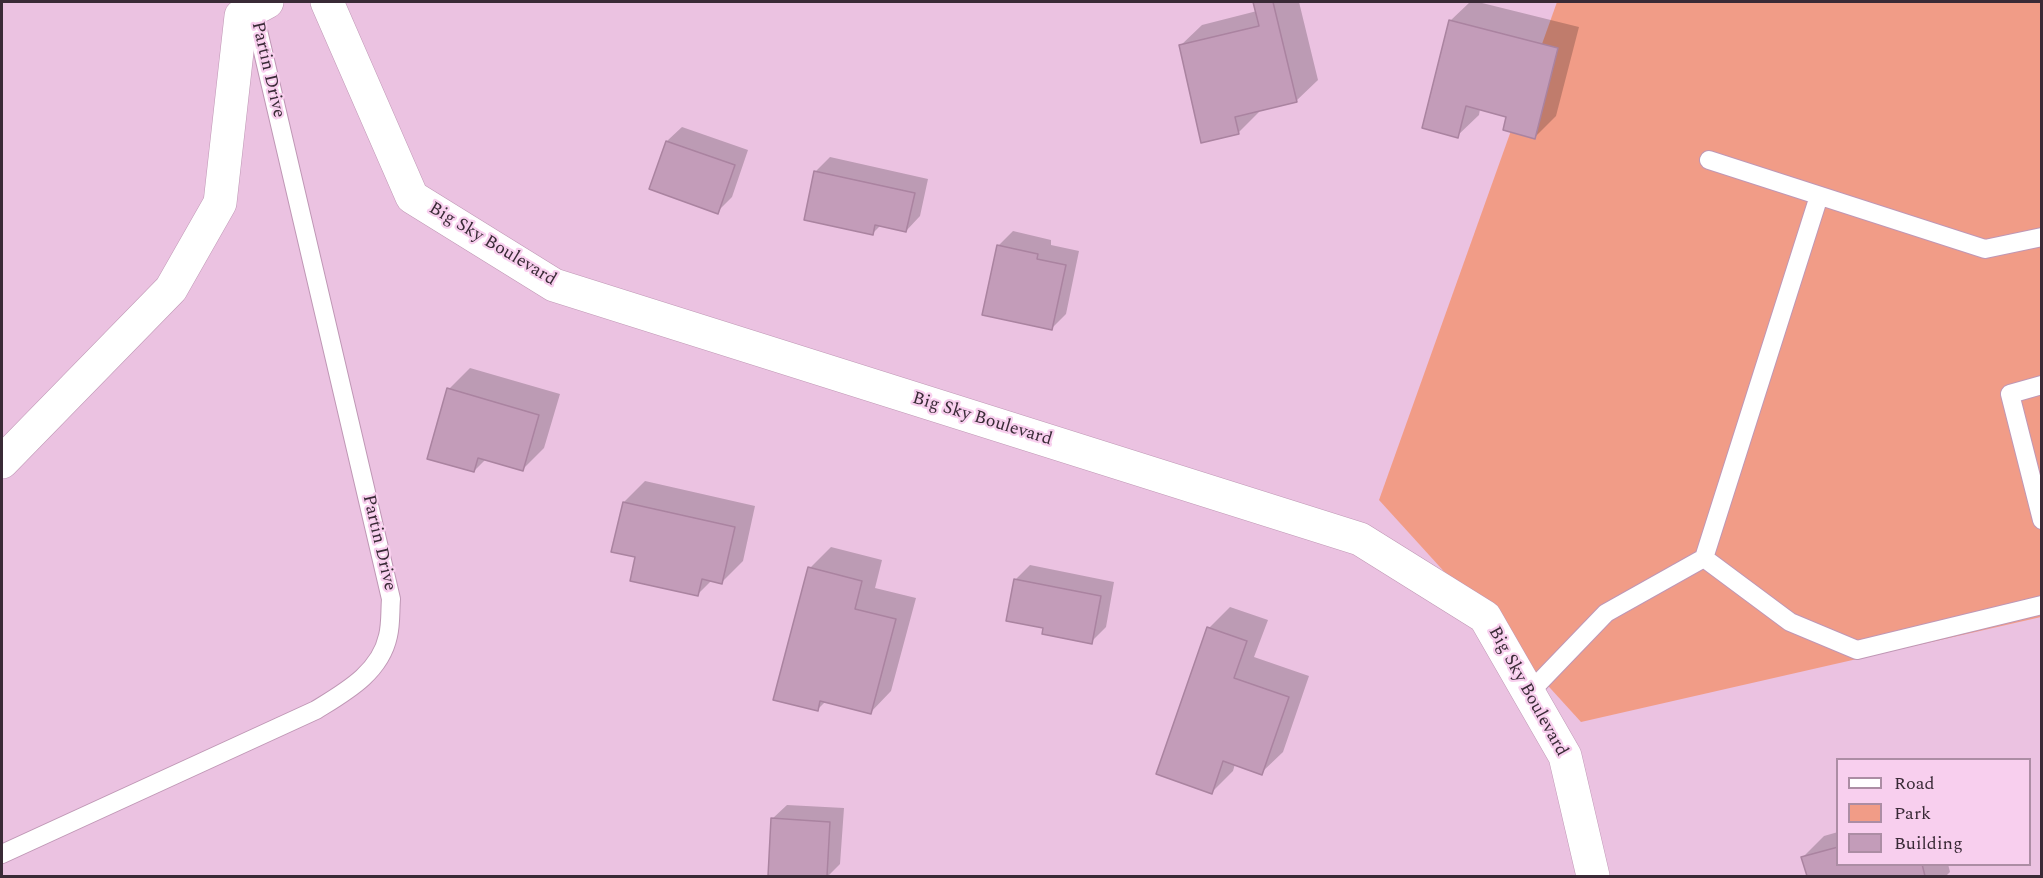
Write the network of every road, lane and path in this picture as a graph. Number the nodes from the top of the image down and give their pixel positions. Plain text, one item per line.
1 (327, 2) edge
2 (260, 5) edge
3 (1709, 160) dead end
4 (1819, 196) junction
5 (2042, 237) edge
6 (2042, 385) edge
7 (2, 462) edge
8 (2042, 520) edge
9 (1704, 558) junction
10 (2042, 605) edge
11 (1529, 693) junction
12 (2, 854) edge
13 (1593, 876) edge

1 - 11 street, Big Sky Boulevard
2 - 7 street, Partin Drive
2 - 12 lane, Partin Drive
3 - 4 lane
4 - 5 lane
4 - 9 lane
6 - 8 lane
9 - 10 lane
9 - 11 lane
11 - 13 street, Big Sky Boulevard

